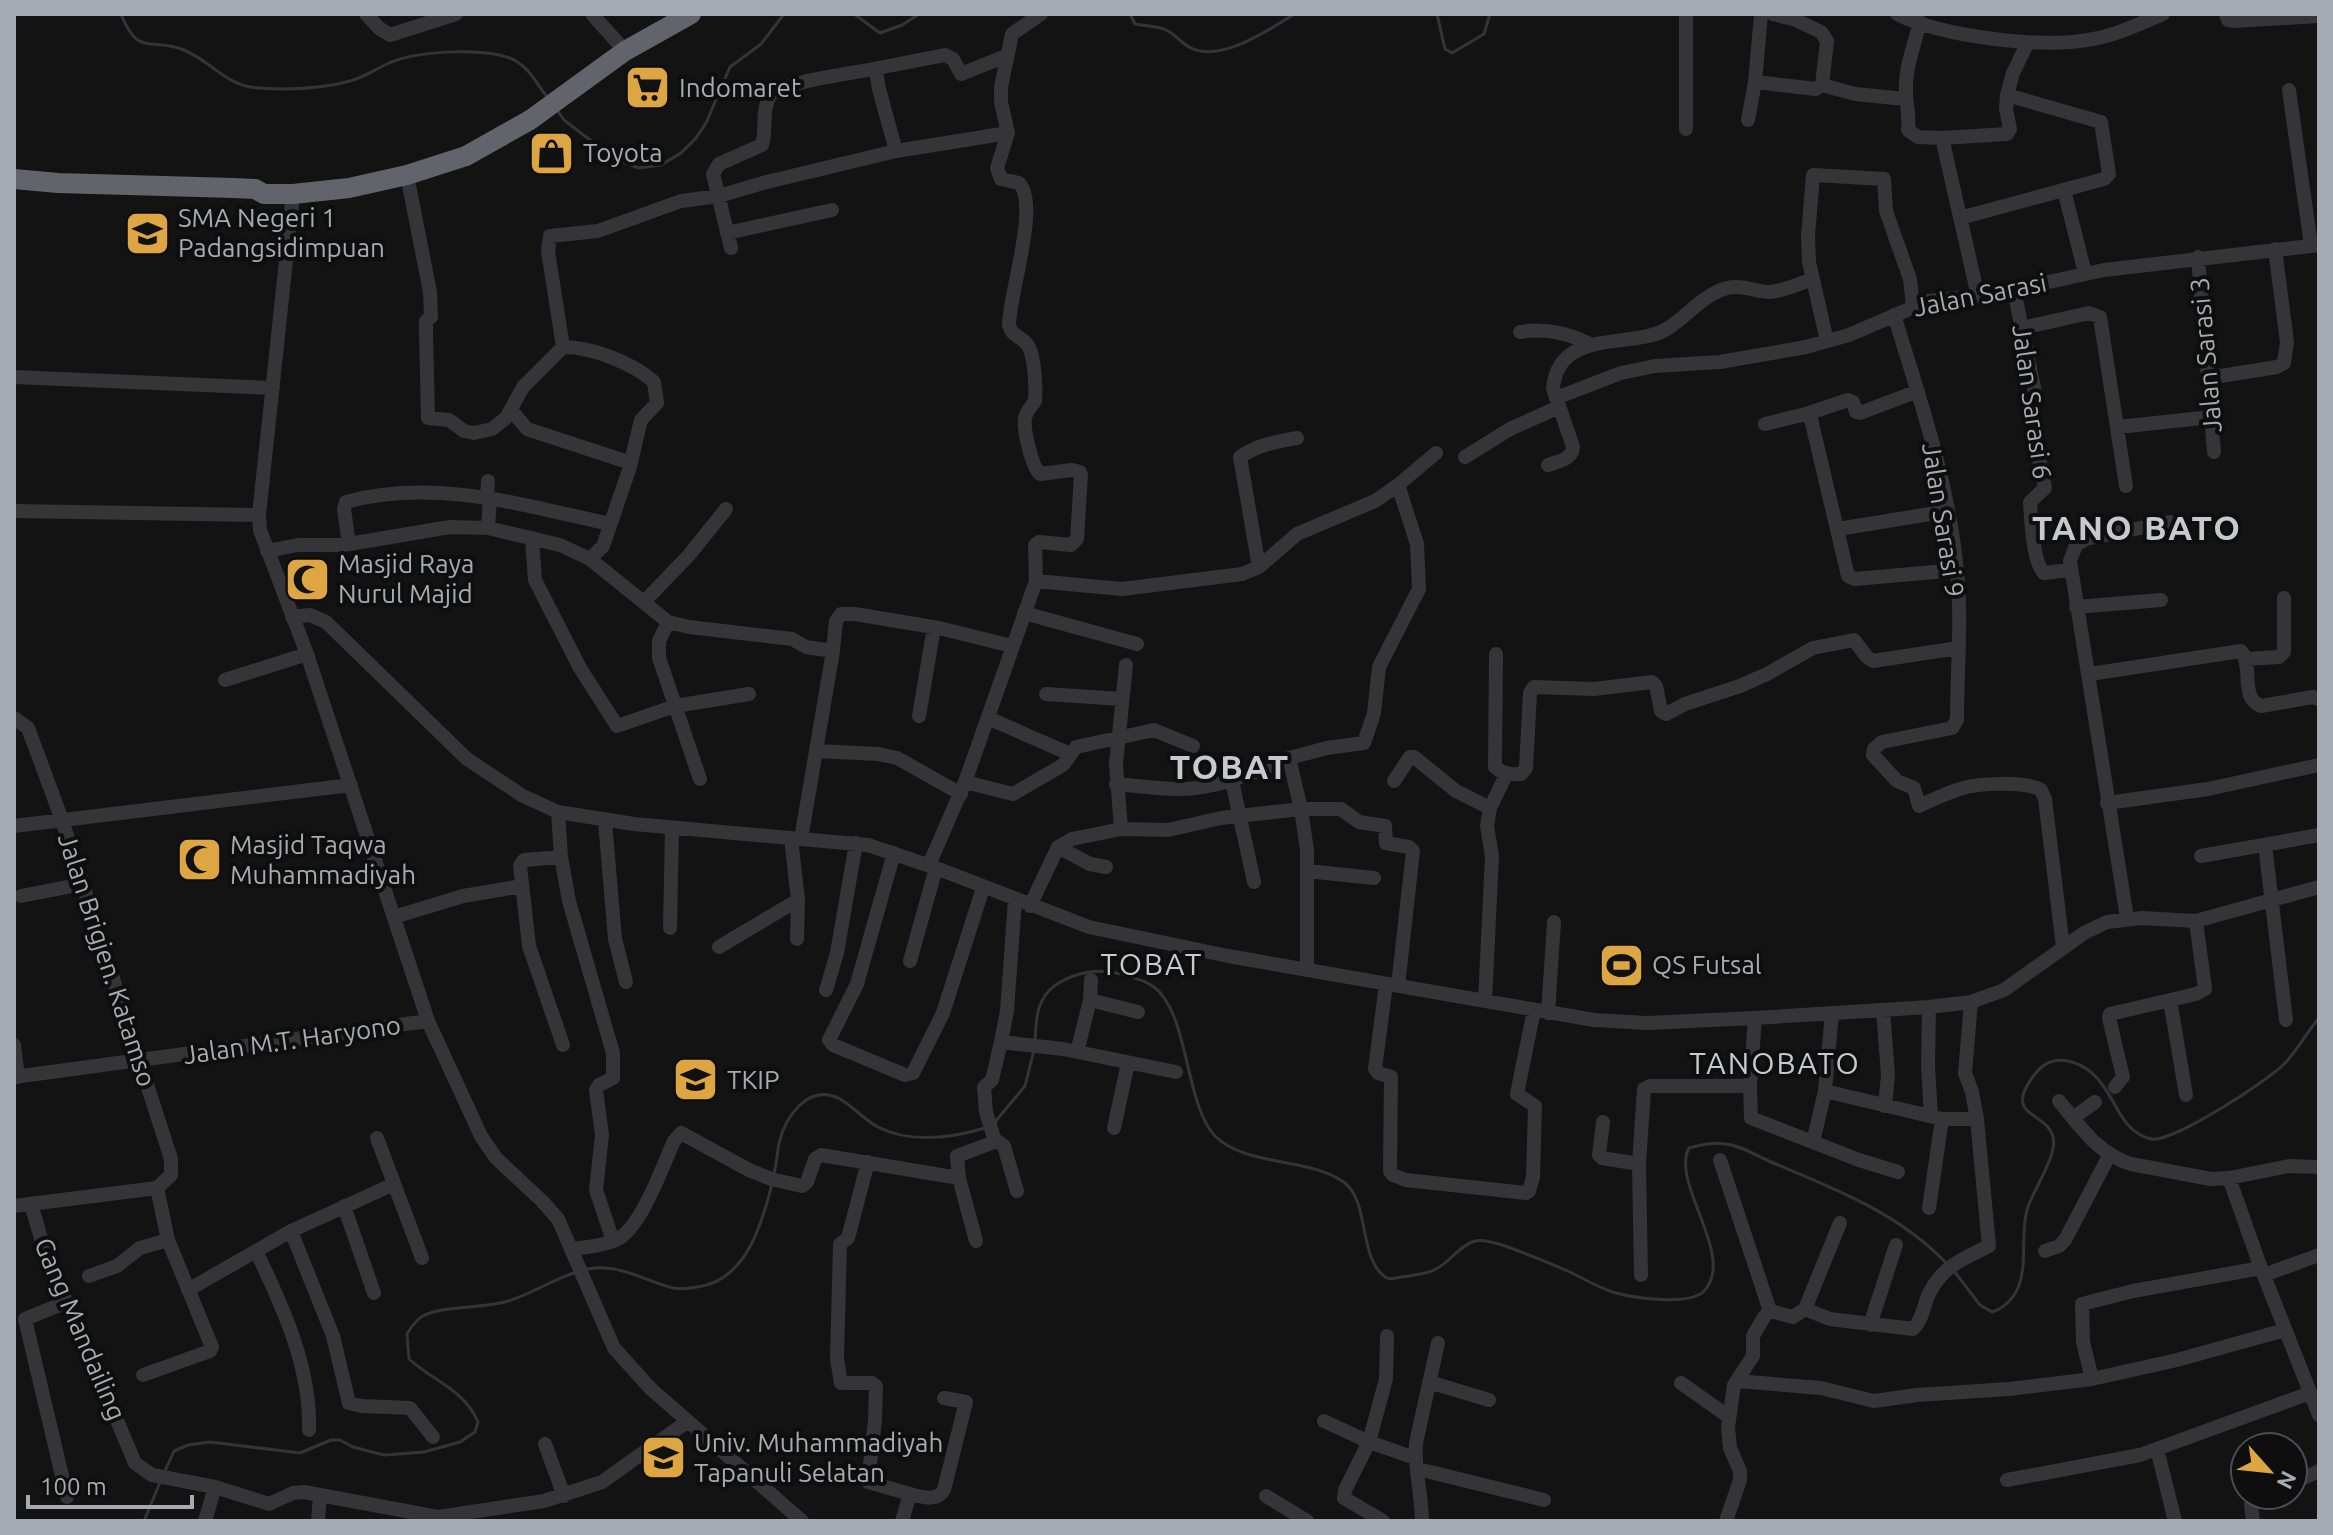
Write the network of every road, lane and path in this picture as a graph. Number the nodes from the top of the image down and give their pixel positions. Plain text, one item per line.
1 (366, 14) edge
2 (456, 14) edge
3 (592, 14) edge
4 (691, 14) edge
5 (1041, 14) edge
6 (1686, 14) edge
7 (1761, 14) edge
8 (1773, 14) edge
9 (1897, 14) edge
10 (2163, 14) edge
11 (2226, 14) edge
12 (2319, 16) edge
13 (1796, 17) edge
14 (1920, 22) junction
15 (2028, 42) junction
16 (625, 51) junction
17 (1006, 56) junction
18 (873, 69) junction
19 (1755, 82) junction
20 (1822, 85) junction
21 (2289, 90) dead end
22 (2007, 95) junction
23 (1905, 99) junction
24 (1748, 120) dead end
25 (1686, 129) dead end
26 (1008, 133) junction
27 (1942, 138) junction
28 (896, 151) junction
29 (407, 175) junction
30 (14, 179) edge
31 (2064, 190) junction
32 (14, 191) edge
33 (264, 194) junction
34 (293, 194) junction
35 (719, 196) junction
36 (832, 210) dead end
37 (1960, 218) junction
38 (2315, 245) edge
39 (2275, 249) junction
40 (2198, 257) junction
41 (2085, 273) junction
42 (1812, 279) junction
43 (2014, 290) junction
44 (1978, 296) junction
45 (1913, 306) junction
46 (1894, 315) junction
47 (2022, 328) junction
48 (1520, 332) dead end
49 (1827, 341) junction
50 (1590, 344) junction
51 (563, 347) junction
52 (14, 377) edge
53 (2208, 378) junction
54 (273, 388) junction
55 (1918, 391) junction
56 (1558, 403) junction
57 (511, 410) junction
58 (1806, 414) junction
59 (2211, 417) junction
60 (1765, 424) dead end
61 (2118, 427) junction
62 (1297, 438) dead end
63 (2214, 452) dead end
64 (1436, 453) dead end
65 (1465, 457) dead end
66 (631, 463) junction
67 (1548, 465) dead end
68 (488, 481) dead end
69 (1398, 485) junction
70 (2126, 486) dead end
71 (488, 498) junction
72 (726, 509) dead end
73 (14, 511) edge
74 (1948, 511) junction
75 (259, 515) junction
76 (2170, 522) dead end
77 (610, 524) junction
78 (488, 528) junction
79 (1838, 529) junction
80 (532, 538) junction
81 (349, 544) junction
82 (267, 551) junction
83 (590, 559) junction
84 (1259, 567) junction
85 (1957, 570) junction
86 (2070, 570) junction
87 (1036, 581) junction
88 (2284, 598) dead end
89 (2161, 600) dead end
90 (644, 602) junction
91 (2076, 607) junction
92 (1024, 613) junction
93 (292, 617) junction
94 (668, 622) junction
95 (934, 627) junction
96 (1137, 644) dead end
97 (1012, 646) junction
98 (1958, 648) junction
99 (833, 651) junction
100 (307, 654) junction
101 (1496, 654) dead end
102 (2246, 659) junction
103 (1126, 665) dead end
104 (2090, 674) junction
105 (225, 680) dead end
106 (749, 694) dead end
107 (1046, 694) dead end
108 (1122, 699) junction
109 (2319, 699) edge
110 (675, 706) junction
111 (919, 716) dead end
112 (14, 718) edge
113 (988, 718) junction
114 (1119, 738) junction
115 (1193, 746) dead end
116 (816, 751) junction
117 (1067, 752) junction
118 (1289, 758) junction
119 (2319, 765) edge
120 (1507, 773) junction
121 (700, 779) dead end
122 (1232, 781) junction
123 (1394, 781) dead end
124 (1116, 784) junction
125 (351, 785) junction
126 (963, 788) junction
127 (2107, 803) junction
128 (1490, 808) junction
129 (1301, 809) junction
130 (558, 812) junction
131 (1237, 817) junction
132 (62, 820) junction
133 (605, 821) junction
134 (14, 826) edge
135 (672, 828) junction
136 (1121, 829) junction
137 (2319, 835) edge
138 (796, 838) junction
139 (856, 843) junction
140 (2265, 845) junction
141 (1058, 847) junction
142 (894, 853) junction
143 (2201, 856) dead end
144 (561, 857) junction
145 (932, 867) junction
146 (1106, 867) dead end
147 (1307, 871) junction
148 (1374, 878) dead end
149 (1254, 882) dead end
150 (83, 884) junction
151 (522, 886) junction
152 (2319, 887) edge
153 (983, 888) junction
154 (21, 896) dead end
155 (798, 900) junction
156 (1015, 900) junction
157 (2273, 901) junction
158 (1030, 906) junction
159 (394, 917) junction
160 (2127, 918) junction
161 (2196, 921) junction
162 (1554, 922) dead end
163 (670, 928) dead end
164 (797, 939) dead end
165 (719, 947) dead end
166 (2063, 947) junction
167 (910, 961) dead end
168 (1307, 969) junction
169 (1091, 980) dead end
170 (626, 982) dead end
171 (1392, 985) junction
172 (826, 990) dead end
173 (1090, 1000) junction
174 (2170, 1000) junction
175 (1485, 1001) junction
176 (1971, 1002) junction
177 (1929, 1007) junction
178 (1883, 1010) junction
179 (1138, 1012) dead end
180 (1541, 1012) junction
181 (1832, 1013) junction
182 (1755, 1018) junction
183 (2286, 1020) dead end
184 (428, 1021) junction
185 (1001, 1042) junction
186 (14, 1045) edge
187 (563, 1045) dead end
188 (1077, 1052) junction
189 (139, 1062) junction
190 (1128, 1063) junction
191 (1176, 1072) dead end
192 (16, 1077) edge
193 (1750, 1086) junction
194 (2115, 1087) dead end
195 (1825, 1091) junction
196 (2186, 1095) dead end
197 (2059, 1101) dead end
198 (2095, 1102) dead end
199 (1885, 1106) junction
200 (1937, 1117) junction
201 (2073, 1118) junction
202 (1977, 1119) junction
203 (1603, 1122) dead end
204 (1114, 1128) dead end
205 (992, 1131) junction
206 (377, 1138) dead end
207 (1813, 1142) junction
208 (2109, 1156) junction
209 (1720, 1160) dead end
210 (868, 1162) junction
211 (1639, 1164) junction
212 (2319, 1167) edge
213 (1898, 1172) dead end
214 (959, 1178) junction
215 (2229, 1178) junction
216 (394, 1184) junction
217 (157, 1188) junction
218 (1017, 1191) dead end
219 (31, 1204) junction
220 (14, 1206) edge
221 (344, 1206) junction
222 (1929, 1208) dead end
223 (1840, 1223) dead end
224 (291, 1231) junction
225 (168, 1240) junction
226 (613, 1241) junction
227 (976, 1241) dead end
228 (1896, 1245) dead end
229 (256, 1251) junction
230 (2045, 1251) dead end
231 (574, 1254) junction
232 (2319, 1255) edge
233 (422, 1258) dead end
234 (2262, 1272) junction
235 (1641, 1275) dead end
236 (89, 1276) dead end
237 (188, 1290) junction
238 (374, 1293) dead end
239 (67, 1302) junction
240 (1805, 1309) junction
241 (1770, 1311) junction
242 (20, 1319) edge
243 (1870, 1325) junction
244 (2285, 1330) junction
245 (1387, 1336) dead end
246 (1438, 1343) dead end
247 (143, 1375) dead end
248 (2092, 1379) junction
249 (1737, 1381) junction
250 (1429, 1382) junction
251 (1681, 1383) dead end
252 (2310, 1393) junction
253 (944, 1398) dead end
254 (1489, 1400) dead end
255 (2319, 1415) edge
256 (1729, 1417) junction
257 (688, 1421) junction
258 (1324, 1421) dead end
259 (309, 1430) dead end
260 (433, 1437) dead end
261 (1369, 1442) junction
262 (545, 1444) dead end
263 (2157, 1449) junction
264 (1416, 1464) junction
265 (2007, 1480) dead end
266 (215, 1487) junction
267 (910, 1494) junction
268 (320, 1495) junction
269 (564, 1496) junction
270 (1266, 1496) dead end
271 (67, 1497) dead end
272 (1544, 1500) dead end
273 (404, 1516) edge
274 (208, 1520) edge
275 (318, 1521) edge
276 (802, 1521) edge
277 (902, 1521) edge
278 (1307, 1521) edge
279 (1383, 1521) edge
280 (1422, 1521) edge
281 (1726, 1521) edge
282 (2175, 1521) edge

1 - 2 street
3 - 16 street
4 - 16 highway
5 - 17 street
6 - 25 street
7 - 19 street
8 - 13 street
9 - 14 street
10 - 15 street
11 - 12 street
13 - 20 street
14 - 15 street
14 - 23 street
15 - 22 street
16 - 29 highway
17 - 18 street
17 - 26 street
18 - 28 street
18 - 35 street
19 - 20 street
19 - 24 street
20 - 23 street
21 - 38 street
22 - 27 street
22 - 31 street
23 - 27 street
26 - 28 street
26 - 87 street
27 - 37 street
28 - 35 street
29 - 34 highway
29 - 57 street
30 - 33 highway
31 - 37 street
31 - 41 street
32 - 33 highway
33 - 34 highway
34 - 54 street
35 - 36 street
35 - 51 street
37 - 44 street
38 - 39 street, Jalan Sarasi
39 - 40 street, Jalan Sarasi
39 - 53 street
40 - 41 street, Jalan Sarasi
40 - 53 street, Jalan Sarasi 3
41 - 43 street, Jalan Sarasi
42 - 45 street
42 - 49 street
42 - 50 street
43 - 44 street, Jalan Sarasi
43 - 47 street, Jalan Sarasi 6
44 - 45 street, Jalan Sarasi
45 - 46 street, Jalan Sarasi
46 - 49 street, Jalan Sarasi
46 - 55 street, Jalan Sarasi 9
47 - 61 street
47 - 86 street, Jalan Sarasi 6
48 - 50 street
49 - 56 street, Jalan Sarasi
50 - 56 street
51 - 57 street
51 - 66 street
52 - 54 street
53 - 59 street, Jalan Sarasi 3
54 - 75 street
55 - 58 street
55 - 74 street, Jalan Sarasi 9
56 - 65 street, Jalan Sarasi
56 - 67 street
57 - 66 street
58 - 60 street
58 - 79 street
59 - 61 street
59 - 63 street, Jalan Sarasi 3
61 - 70 street
62 - 84 street
64 - 69 street
66 - 77 street
68 - 71 street
69 - 84 street
69 - 118 street
71 - 77 street
71 - 78 street
71 - 81 street
72 - 90 street
73 - 75 street
74 - 79 street
74 - 85 street, Jalan Sarasi 9
75 - 82 street
76 - 86 street
77 - 83 street
78 - 80 street
78 - 81 street
79 - 85 street
80 - 83 street
80 - 110 street
81 - 82 street
82 - 93 street
83 - 90 street
84 - 87 street
85 - 98 street, Jalan Sarasi 9
86 - 91 street
87 - 92 street
88 - 102 street
89 - 91 street
90 - 94 street
91 - 104 street
92 - 96 street
92 - 97 street
93 - 100 street
93 - 130 street
94 - 99 street
94 - 110 street
95 - 97 street
95 - 99 street
95 - 111 street
97 - 113 street
98 - 120 street
98 - 166 street, Jalan Sarasi 9
99 - 116 street
100 - 105 street
100 - 125 street
101 - 120 street
102 - 104 street
102 - 109 street
103 - 108 street
104 - 127 street
106 - 110 street
107 - 108 street
108 - 114 street
110 - 121 street
112 - 132 street, Jalan Brigjen. Katamso
113 - 117 street
113 - 126 street
114 - 115 street
114 - 117 street
114 - 124 street
116 - 126 street
116 - 138 street
117 - 126 street
118 - 122 street
118 - 129 street
119 - 127 street
120 - 128 street
122 - 124 street
122 - 131 street
123 - 128 street
124 - 136 street
125 - 132 street
125 - 159 street
126 - 145 street
127 - 160 street
128 - 175 street
129 - 131 street
129 - 147 street
129 - 171 street
130 - 133 street
130 - 144 street
131 - 136 street
131 - 149 street
132 - 134 street
132 - 150 street, Jalan Brigjen. Katamso
133 - 135 street
133 - 170 street
135 - 138 street
135 - 163 street
136 - 141 street
137 - 140 street
138 - 139 street
138 - 155 street
139 - 142 street
139 - 172 street
140 - 143 street
140 - 157 street
141 - 146 street
141 - 158 street
142 - 145 street
142 - 153 street
144 - 151 street
144 - 226 street
145 - 153 street
145 - 167 street
147 - 148 street
147 - 168 street
150 - 154 street
150 - 189 street, Jalan Brigjen. Katamso
151 - 159 street
151 - 187 street
152 - 157 street
153 - 156 street
155 - 164 street
155 - 165 street
156 - 158 street
156 - 185 street
157 - 161 street
157 - 183 street
158 - 168 street
159 - 184 street
160 - 161 street
160 - 166 street
161 - 174 street
162 - 180 street
166 - 176 street
168 - 171 street
169 - 173 street
171 - 175 street
171 - 180 street
173 - 179 street
173 - 188 street
174 - 194 street
174 - 196 street
175 - 180 street
176 - 177 street
176 - 202 street
177 - 178 street
177 - 200 street
178 - 181 street
178 - 199 street
180 - 182 street
181 - 182 street
181 - 195 street
182 - 193 street
184 - 189 street, Jalan M.T. Haryono
184 - 231 street
185 - 188 street
185 - 205 street
186 - 192 street
188 - 190 street
189 - 192 street, Jalan M.T. Haryono
189 - 217 street, Jalan Brigjen. Katamso
190 - 191 street
190 - 204 street
193 - 207 street
193 - 211 street
195 - 199 street
195 - 207 street
197 - 201 street
198 - 201 street
199 - 200 street
200 - 202 street
200 - 222 street
201 - 208 street
202 - 243 street
203 - 211 street
205 - 214 street
205 - 218 street
206 - 216 street
207 - 213 street
208 - 215 street
208 - 230 street
209 - 241 street
210 - 214 street
210 - 226 street
210 - 267 street
211 - 235 street
212 - 215 street
214 - 227 street
215 - 234 street
216 - 221 street
216 - 233 street
217 - 219 street
217 - 225 street
219 - 220 street
219 - 239 street, Gang Mandailing
221 - 224 street
221 - 238 street
223 - 240 street
224 - 229 street
224 - 260 street
225 - 236 street
225 - 237 street
226 - 231 street
228 - 243 street
229 - 237 street
229 - 259 street
231 - 257 street
232 - 234 street
234 - 244 street
234 - 248 street
237 - 247 street
239 - 242 street
239 - 266 street, Gang Mandailing
240 - 241 street
240 - 243 street
241 - 249 street
242 - 271 street
244 - 248 street
244 - 252 street
245 - 261 street
246 - 250 street
248 - 249 street
249 - 256 street
250 - 254 street
250 - 264 street
251 - 256 street
252 - 255 street
252 - 263 street
253 - 267 street
256 - 281 street
257 - 269 street, Gang Mandailing
257 - 276 street
258 - 261 street
261 - 264 street
261 - 279 street
262 - 269 street
263 - 265 street
263 - 282 street
264 - 272 street
264 - 280 street
266 - 268 street, Gang Mandailing
266 - 274 street
267 - 277 street
268 - 273 street, Gang Mandailing
268 - 275 street
269 - 273 street, Gang Mandailing
270 - 278 street

